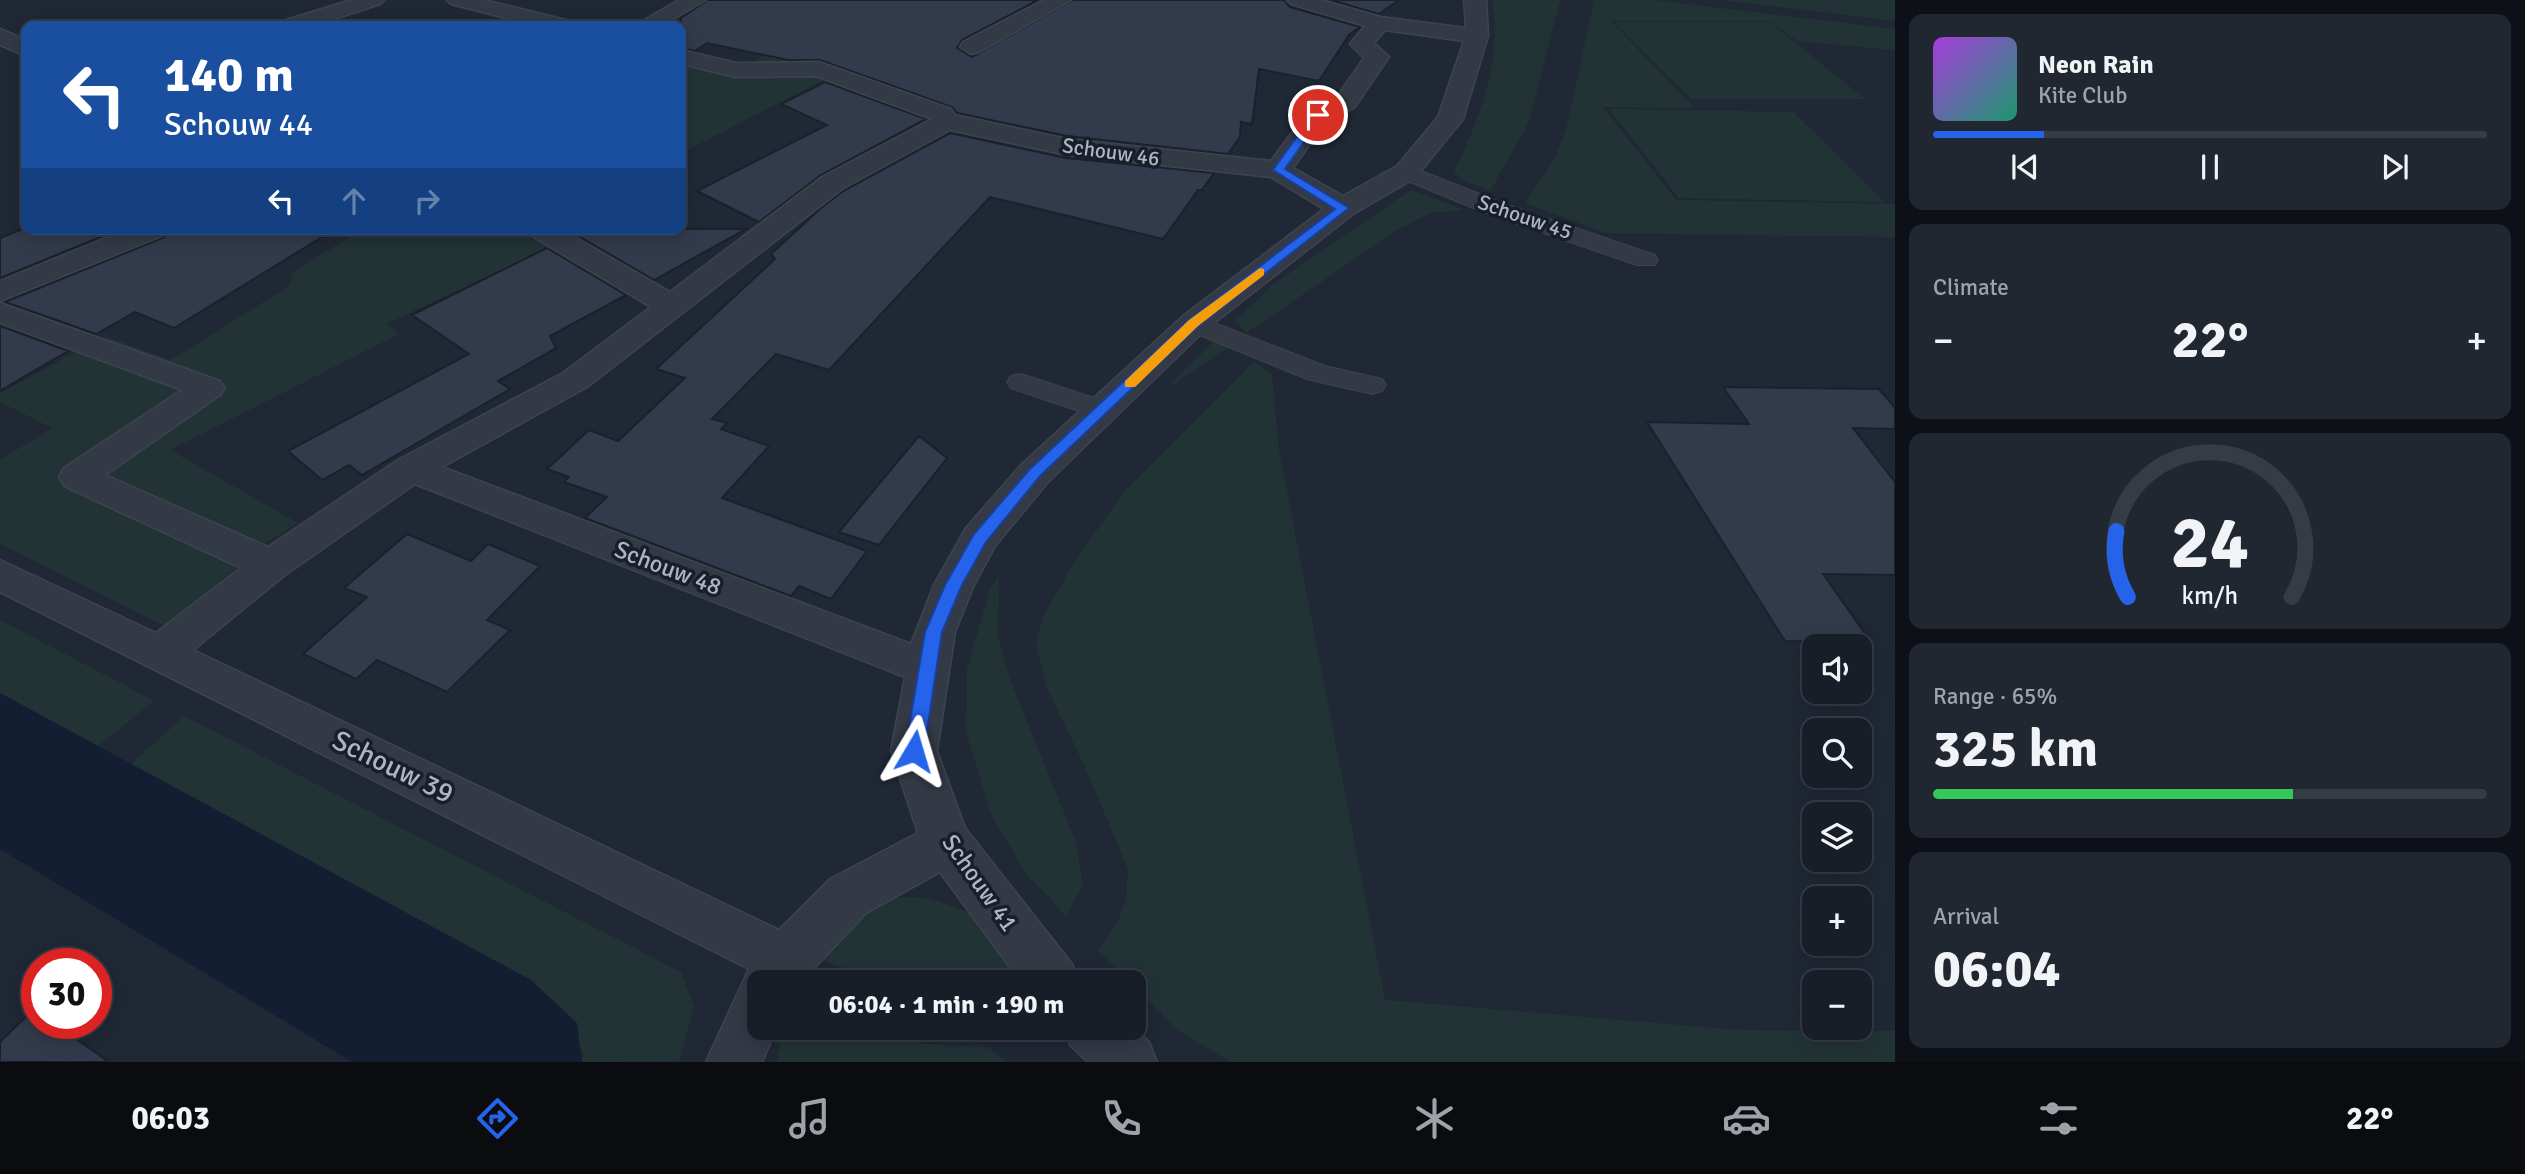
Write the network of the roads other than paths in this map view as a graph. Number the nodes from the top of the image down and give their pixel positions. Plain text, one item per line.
1 (373, 0) edge
2 (458, 0) edge
3 (695, 0) edge
4 (1060, 0) edge
5 (1298, 0) edge
6 (1475, 0) edge
7 (307, 21) edge
8 (542, 21) edge
9 (655, 21) edge
10 (1379, 23) junction
11 (0, 36) edge
12 (1477, 36) junction
13 (21, 46) edge
14 (971, 47) dead end
15 (686, 58) edge
16 (946, 122) junction
17 (1278, 170) junction
18 (1406, 172) junction
19 (1343, 208) junction
20 (140, 235) edge
21 (550, 235) edge
22 (1646, 260) dead end
23 (0, 292) edge
24 (673, 307) junction
25 (0, 312) edge
26 (1194, 323) junction
27 (1021, 382) dead end
28 (1372, 386) dead end
29 (1102, 410) junction
30 (411, 469) junction
31 (271, 565) junction
32 (0, 575) edge
33 (159, 654) junction
34 (926, 667) junction
35 (945, 840) junction
36 (751, 970) edge
37 (782, 970) edge
38 (1044, 970) edge
39 (747, 1034) edge
40 (1104, 1040) edge
41 (734, 1062) edge
42 (1129, 1062) edge

1 - 7 street
2 - 8 street
3 - 9 street
4 - 14 street
5 - 10 street
6 - 12 street, Schouw 41
10 - 12 street
10 - 17 street
11 - 13 street
12 - 18 street, Schouw 41
15 - 16 street, Schouw 46
16 - 17 street, Schouw 46
16 - 24 street
17 - 19 street
18 - 19 street, Schouw 41
18 - 22 lane, Schouw 45
19 - 26 street, Schouw 41
20 - 23 street
21 - 24 street
24 - 30 street
25 - 31 street
26 - 28 lane
26 - 29 street, Schouw 41
27 - 29 lane
29 - 34 street, Schouw 41
30 - 31 street
30 - 34 street, Schouw 48
31 - 33 street
32 - 33 street, Schouw 39
33 - 36 street, Schouw 39
34 - 35 street, Schouw 41
35 - 37 street
35 - 38 street, Schouw 41
39 - 41 street
40 - 42 street

